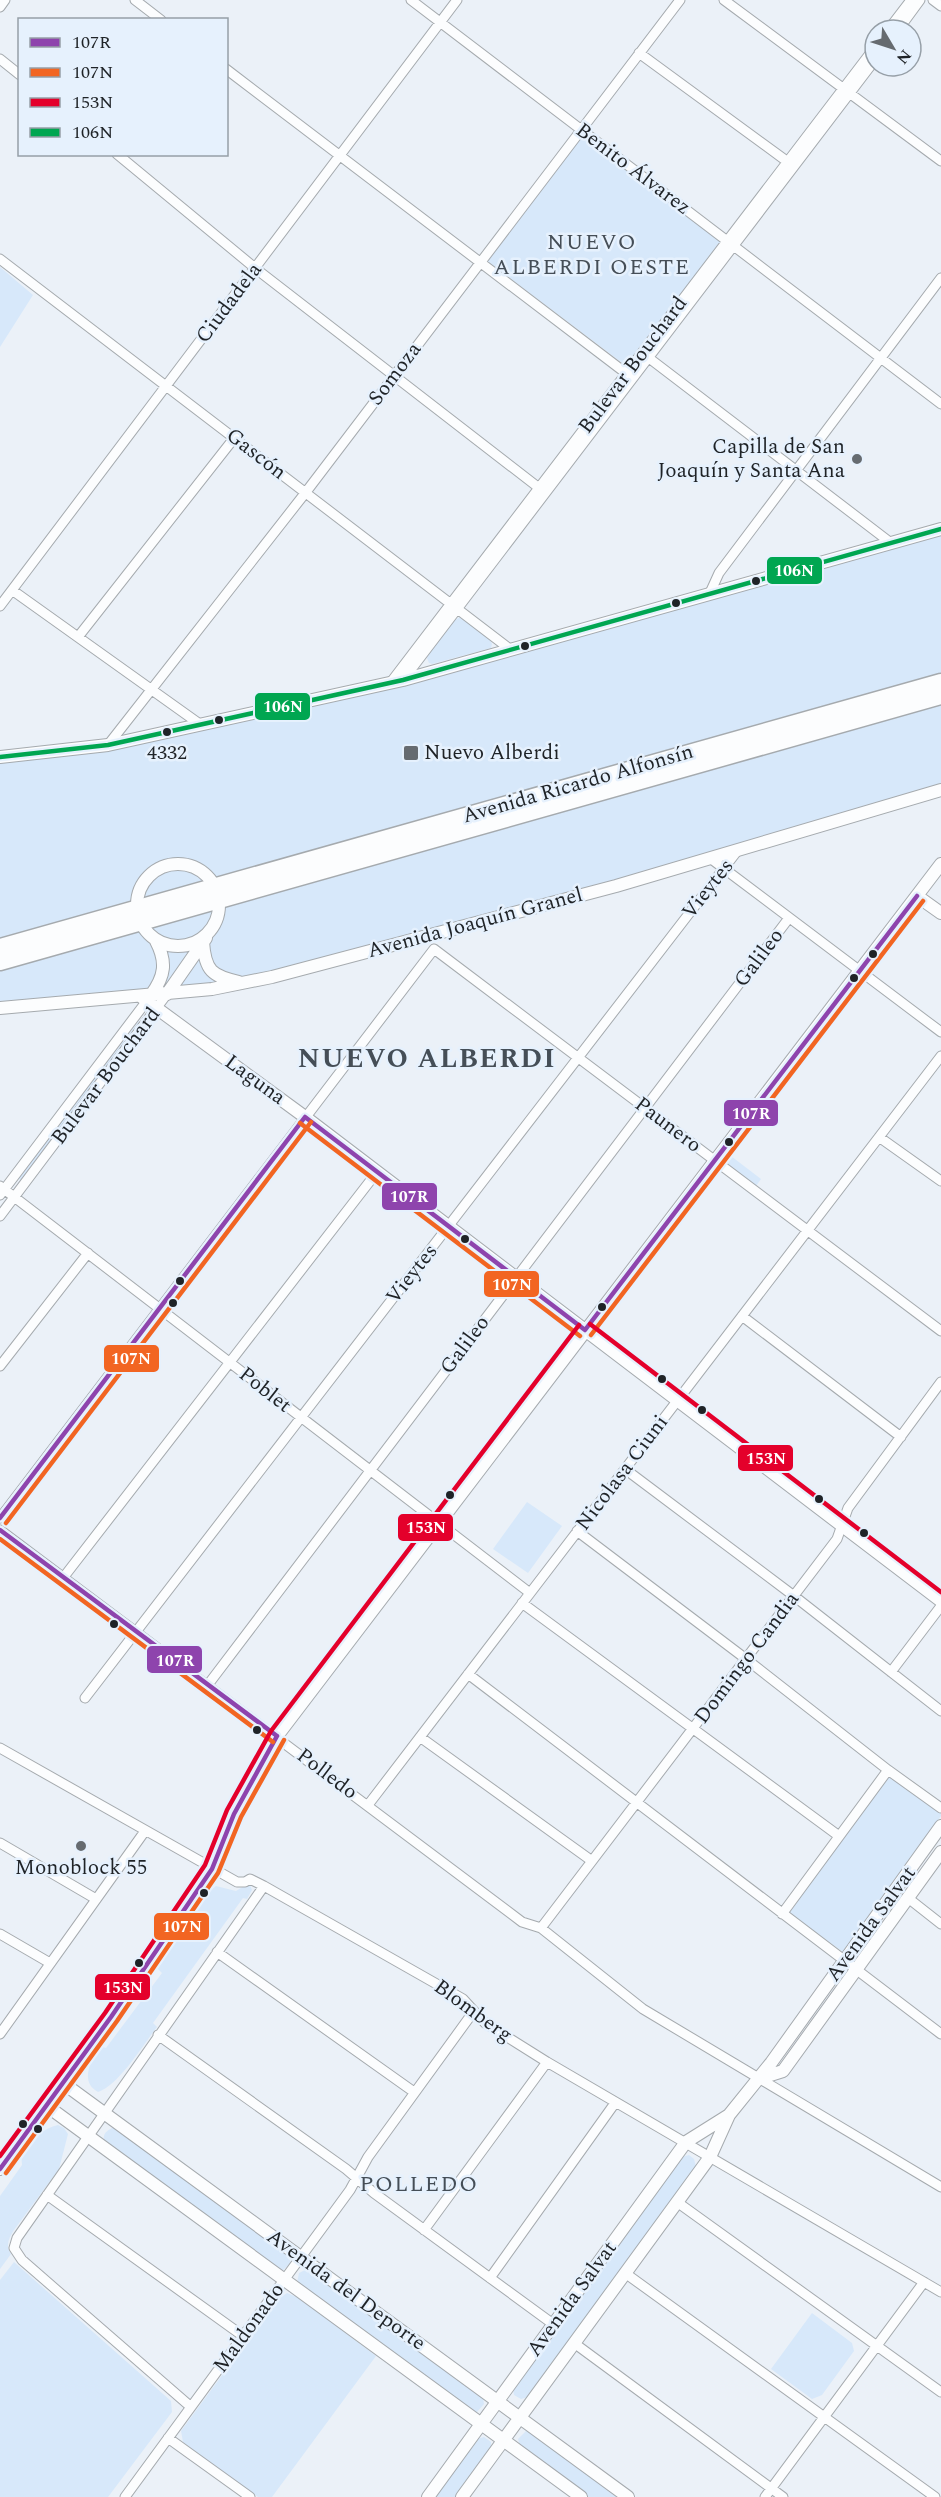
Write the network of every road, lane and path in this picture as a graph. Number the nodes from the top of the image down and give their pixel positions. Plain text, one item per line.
1 (5, 0) edge
2 (135, 0) edge
3 (411, 0) edge
4 (457, 0) edge
5 (680, 0) edge
6 (724, 0) edge
7 (911, 0) edge
8 (920, 0) edge
9 (933, 0) edge
10 (941, 6) edge
11 (0, 7) edge
12 (158, 18) edge
13 (897, 18) edge
14 (907, 18) edge
15 (441, 22) junction
16 (639, 53) junction
17 (0, 59) edge
18 (863, 65) edge
19 (228, 71) edge
20 (18, 73) edge
21 (863, 73) edge
22 (846, 91) junction
23 (581, 129) junction
24 (119, 156) edge
25 (340, 156) junction
26 (941, 161) edge
27 (791, 164) junction
28 (730, 243) junction
29 (0, 259) edge
30 (480, 262) junction
31 (255, 268) junction
32 (941, 278) edge
33 (645, 356) junction
34 (881, 358) junction
35 (394, 376) junction
36 (629, 376) junction
37 (167, 385) junction
38 (941, 404) edge
39 (235, 437) junction
40 (796, 471) junction
41 (542, 490) junction
42 (306, 492) junction
43 (941, 529) edge
44 (891, 543) junction
45 (12, 590) junction
46 (709, 595) junction
47 (0, 606) edge
48 (454, 606) junction
49 (78, 637) junction
50 (511, 650) junction
51 (397, 681) junction
52 (941, 682) edge
53 (152, 690) junction
54 (941, 696) edge
55 (201, 725) junction
56 (108, 745) junction
57 (0, 757) edge
58 (941, 790) edge
59 (738, 850) junction
60 (710, 858) junction
61 (941, 864) edge
62 (724, 868) junction
63 (217, 893) junction
64 (918, 896) junction
65 (941, 913) edge
66 (138, 916) junction
67 (789, 918) junction
68 (434, 935) junction
69 (206, 938) junction
70 (156, 941) junction
71 (0, 947) edge
72 (434, 949) junction
73 (0, 962) edge
74 (860, 971) junction
75 (243, 983) junction
76 (167, 994) junction
77 (149, 1000) junction
78 (0, 1008) edge
79 (941, 1032) edge
80 (941, 1056) edge
81 (578, 1058) junction
82 (645, 1108) junction
83 (305, 1117) junction
84 (879, 1137) junction
85 (715, 1160) junction
86 (377, 1172) junction
87 (941, 1181) edge
88 (1, 1190) edge
89 (14, 1197) junction
90 (0, 1216) edge
91 (448, 1226) junction
92 (808, 1230) junction
93 (88, 1252) junction
94 (516, 1278) junction
95 (160, 1310) junction
96 (742, 1316) junction
97 (585, 1330) junction
98 (941, 1332) edge
99 (230, 1363) junction
100 (0, 1366) edge
101 (941, 1383) edge
102 (677, 1401) junction
103 (301, 1418) junction
104 (901, 1437) junction
105 (625, 1469) junction
106 (370, 1471) junction
107 (0, 1518) edge
108 (439, 1523) junction
109 (842, 1526) junction
110 (0, 1530) edge
111 (577, 1532) junction
112 (63, 1578) junction
113 (530, 1593) junction
114 (794, 1596) junction
115 (522, 1603) junction
116 (941, 1604) edge
117 (136, 1633) junction
118 (746, 1659) junction
119 (891, 1672) junction
120 (468, 1674) junction
121 (207, 1686) junction
122 (85, 1698) dead end
123 (941, 1712) edge
124 (693, 1729) junction
125 (277, 1736) junction
126 (420, 1737) junction
127 (0, 1748) edge
128 (888, 1770) junction
129 (637, 1803) junction
130 (368, 1805) junction
131 (941, 1808) edge
132 (941, 1826) edge
133 (145, 1831) junction
134 (839, 1836) junction
135 (0, 1844) edge
136 (941, 1852) edge
137 (592, 1861) junction
138 (212, 1869) junction
139 (264, 1886) junction
140 (908, 1898) junction
141 (96, 1899) junction
142 (782, 1914) junction
143 (941, 1924) edge
144 (541, 1928) junction
145 (0, 1934) edge
146 (217, 1952) junction
147 (844, 1960) junction
148 (50, 1964) junction
149 (856, 1970) junction
150 (474, 2011) junction
151 (1, 2030) edge
152 (941, 2034) edge
153 (158, 2035) junction
154 (547, 2062) junction
155 (758, 2079) junction
156 (63, 2083) junction
157 (414, 2092) junction
158 (615, 2103) junction
159 (47, 2106) junction
160 (104, 2113) junction
161 (729, 2115) junction
162 (88, 2136) junction
163 (686, 2142) junction
164 (710, 2157) junction
165 (0, 2169) edge
166 (356, 2178) junction
167 (941, 2187) edge
168 (46, 2195) junction
169 (677, 2202) junction
170 (424, 2230) junction
171 (301, 2257) junction
172 (626, 2273) junction
173 (490, 2278) junction
174 (284, 2280) junction
175 (924, 2282) junction
176 (941, 2292) edge
177 (554, 2324) junction
178 (243, 2336) junction
179 (574, 2343) junction
180 (876, 2346) junction
181 (941, 2392) edge
182 (497, 2401) junction
183 (191, 2407) junction
184 (520, 2417) junction
185 (824, 2417) junction
186 (481, 2424) junction
187 (168, 2438) junction
188 (503, 2440) junction
189 (771, 2488) junction
190 (125, 2497) edge
191 (250, 2497) edge
192 (428, 2497) edge
193 (462, 2497) edge
194 (581, 2497) edge
195 (628, 2497) edge
196 (765, 2497) edge
197 (783, 2497) edge
198 (935, 2497) edge

1 - 11 street
2 - 12 street
3 - 15 street, Benito Álvarez
4 - 15 street, Ciudadela
5 - 16 street, Somoza
6 - 22 street
7 - 13 street
8 - 14 street
9 - 10 street
15 - 23 street, Benito Álvarez
15 - 25 street, Ciudadela
16 - 23 street, Somoza
16 - 27 street
17 - 20 street
18 - 22 street, Bulevar Bouchard
19 - 25 street
21 - 22 street, Bulevar Bouchard
22 - 26 street
22 - 27 street, Bulevar Bouchard
23 - 28 street, Benito Álvarez
23 - 30 street, Somoza
24 - 31 street
25 - 30 street
25 - 31 street, Ciudadela
27 - 28 street, Bulevar Bouchard
28 - 33 street, Bulevar Bouchard
28 - 34 street, Benito Álvarez
29 - 37 street, Gascón
30 - 35 street, Somoza
30 - 36 street
31 - 35 street
31 - 37 street, Ciudadela
32 - 34 street
33 - 36 street, Bulevar Bouchard
33 - 40 street
34 - 38 street, Benito Álvarez
34 - 40 street
35 - 41 street
35 - 42 street, Somoza
36 - 41 street, Bulevar Bouchard
37 - 39 street, Gascón
37 - 45 street, Ciudadela
39 - 42 street, Gascón
39 - 49 street
40 - 44 street
40 - 46 street
41 - 48 street, Bulevar Bouchard
42 - 48 street, Gascón
42 - 53 street, Somoza
43 - 44 street
44 - 46 street
45 - 47 street, Ciudadela
45 - 49 street
46 - 50 street
48 - 50 street, Gascón
48 - 51 street, Bulevar Bouchard
49 - 53 street
50 - 51 street
51 - 55 street
52 - 63 highway, Avenida Ricardo Alfonsín
53 - 55 street
53 - 56 street, Somoza
54 - 63 highway, Avenida Ricardo Alfonsín
55 - 56 street
56 - 57 street
58 - 59 street, Avenida Joaquín Granel
59 - 60 street, Avenida Joaquín Granel
59 - 62 street, Vieytes
60 - 62 street
60 - 68 street, Avenida Joaquín Granel
61 - 64 street
62 - 67 street
62 - 81 street, Vieytes
63 - 66 highway, Avenida Ricardo Alfonsín
63 - 66 street
63 - 69 street
64 - 65 street
64 - 74 street
66 - 70 street
66 - 71 highway, Avenida Ricardo Alfonsín
66 - 73 highway, Avenida Ricardo Alfonsín
67 - 74 street
67 - 82 street, Galileo
68 - 72 street
68 - 75 street, Avenida Joaquín Granel
69 - 70 street
69 - 75 street
69 - 76 street, Bulevar Bouchard
70 - 77 street, Bulevar Bouchard
72 - 81 street, Paunero
72 - 83 street
74 - 79 street
74 - 85 street
75 - 76 street, Avenida Joaquín Granel
76 - 77 street, Avenida Joaquín Granel
77 - 78 street, Avenida Joaquín Granel
77 - 83 street, Laguna
77 - 88 street, Bulevar Bouchard
77 - 89 street, Bulevar Bouchard
80 - 84 street, Nicolasa Ciuni
81 - 82 street, Paunero
81 - 91 street, Vieytes
82 - 85 street, Paunero
82 - 94 street, Galileo
83 - 86 street, Laguna
83 - 95 street
84 - 87 street
84 - 92 street, Nicolasa Ciuni
85 - 92 street, Paunero
85 - 97 street
86 - 91 street, Laguna
86 - 99 street
88 - 89 street, Poblet
89 - 90 street, Bulevar Bouchard
89 - 93 street, Poblet
91 - 94 street, Laguna
91 - 103 street, Vieytes
92 - 96 street, Nicolasa Ciuni
92 - 98 street, Paunero
93 - 95 street, Poblet
93 - 100 street
94 - 97 street, Laguna
94 - 106 street, Galileo
95 - 99 street, Poblet
95 - 107 street
96 - 102 street, Nicolasa Ciuni
96 - 104 street
97 - 102 street, Laguna
97 - 108 street
99 - 103 street, Poblet
99 - 112 street
101 - 104 street, Domingo Candia
102 - 105 street, Nicolasa Ciuni
102 - 109 street, Laguna
103 - 106 street, Poblet
103 - 117 street, Vieytes
104 - 109 street, Domingo Candia
105 - 111 street, Nicolasa Ciuni
105 - 114 street
106 - 108 street, Poblet
106 - 121 street, Galileo
108 - 113 street, Poblet
108 - 125 street
109 - 114 street, Domingo Candia
109 - 116 street, Laguna
110 - 112 street, Polledo
111 - 113 street, Nicolasa Ciuni
111 - 118 street
112 - 117 street, Polledo
113 - 115 street, Nicolasa Ciuni
114 - 118 street, Domingo Candia
114 - 119 street
115 - 120 street, Nicolasa Ciuni
115 - 124 street
116 - 119 street
117 - 121 street, Polledo
117 - 122 street, Vieytes
118 - 124 street, Domingo Candia
118 - 128 street
119 - 123 street
120 - 126 street, Nicolasa Ciuni
120 - 129 street
121 - 125 street, Polledo
124 - 129 street, Domingo Candia
124 - 134 street
125 - 130 street, Polledo
125 - 138 street
126 - 130 street, Nicolasa Ciuni
126 - 137 street
127 - 133 street, Blomberg
128 - 131 street
128 - 134 street
129 - 137 street, Domingo Candia
129 - 142 street
130 - 144 street, Polledo
132 - 147 street, Avenida Salvat
133 - 138 street, Blomberg
133 - 141 street
134 - 142 street
135 - 141 street
136 - 140 street, Avenida Salvat
137 - 144 street, Domingo Candia
138 - 139 street, Blomberg
138 - 156 street
139 - 146 street
139 - 150 street, Blomberg
140 - 143 street
140 - 149 street, Avenida Salvat
141 - 148 street
142 - 147 street
144 - 155 street, Polledo
145 - 148 street
146 - 153 street
146 - 157 street
147 - 149 street
147 - 155 street, Avenida Salvat
148 - 151 street
149 - 152 street
149 - 155 street, Avenida Salvat
150 - 154 street, Blomberg
150 - 157 street, Maldonado
153 - 160 street
153 - 166 street
154 - 158 street, Blomberg
154 - 170 street
155 - 161 street, Avenida Salvat
155 - 167 street, Polledo
156 - 159 street
156 - 160 street, Avenida del Deporte
157 - 166 street, Maldonado
158 - 163 street, Blomberg
158 - 173 street
159 - 162 street, Avenida del Deporte
159 - 165 street
160 - 162 street
160 - 171 street, Avenida del Deporte
161 - 163 street, Avenida Salvat
161 - 164 street, Avenida Salvat
162 - 168 street
162 - 174 street, Avenida del Deporte
163 - 164 street, Blomberg
163 - 177 street, Avenida Salvat
164 - 169 street, Avenida Salvat
164 - 175 street, Blomberg
166 - 170 street
166 - 171 street, Maldonado
168 - 178 street
168 - 183 street
169 - 172 street, Avenida Salvat
169 - 180 street
170 - 173 street
171 - 174 street, Maldonado
171 - 182 street, Avenida del Deporte
172 - 179 street, Avenida Salvat
172 - 185 street
173 - 177 street
174 - 178 street, Maldonado
174 - 186 street, Avenida del Deporte
175 - 176 street, Blomberg
175 - 180 street
177 - 182 street, Avenida Salvat
178 - 183 street, Maldonado
179 - 184 street, Avenida Salvat
179 - 189 street
180 - 181 street
180 - 185 street
182 - 184 street, Avenida del Deporte
182 - 186 street, Avenida Salvat
183 - 187 street, Maldonado
184 - 188 street, Avenida Salvat
184 - 195 street, Avenida del Deporte
185 - 189 street
185 - 198 street
186 - 188 street, Avenida del Deporte
186 - 192 street, Avenida Salvat
187 - 190 street, Maldonado
187 - 191 street
188 - 193 street, Avenida Salvat
188 - 194 street, Avenida del Deporte
189 - 196 street
189 - 197 street

